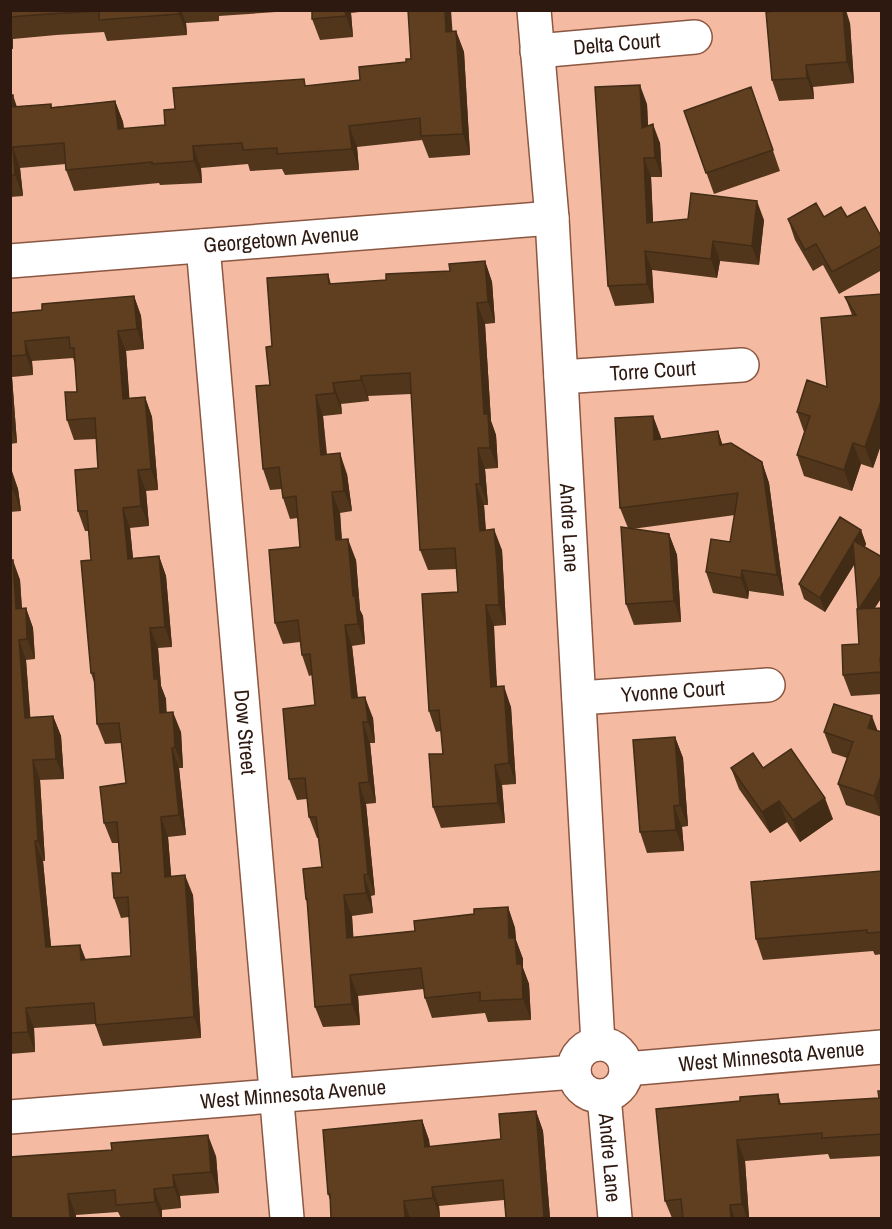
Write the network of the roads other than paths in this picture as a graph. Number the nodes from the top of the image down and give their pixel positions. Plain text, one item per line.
1 (534, 10) edge
2 (695, 37) dead end
3 (537, 51) junction
4 (552, 218) junction
5 (203, 246) junction
6 (10, 261) edge
7 (742, 365) dead end
8 (561, 377) junction
9 (768, 685) dead end
10 (579, 698) junction
11 (598, 1044) junction
12 (882, 1047) edge
13 (626, 1069) junction
14 (574, 1072) junction
15 (277, 1096) junction
16 (604, 1096) junction
17 (10, 1117) edge
18 (287, 1218) edge
19 (615, 1218) edge

1 - 3 street, Andre Lane
2 - 3 street, Delta Court
3 - 4 street, Andre Lane
4 - 5 street, Georgetown Avenue
4 - 8 street, Andre Lane
5 - 6 street, Georgetown Avenue
5 - 15 street, Dow Street
7 - 8 street, Torre Court
8 - 10 street, Andre Lane
9 - 10 street, Yvonne Court
10 - 11 street, Andre Lane
11 - 13 street
11 - 14 street
12 - 13 street, West Minnesota Avenue
13 - 16 street
14 - 15 street, West Minnesota Avenue
14 - 16 street
15 - 17 street, West Minnesota Avenue
15 - 18 street, Dow Street
16 - 19 street, Andre Lane

